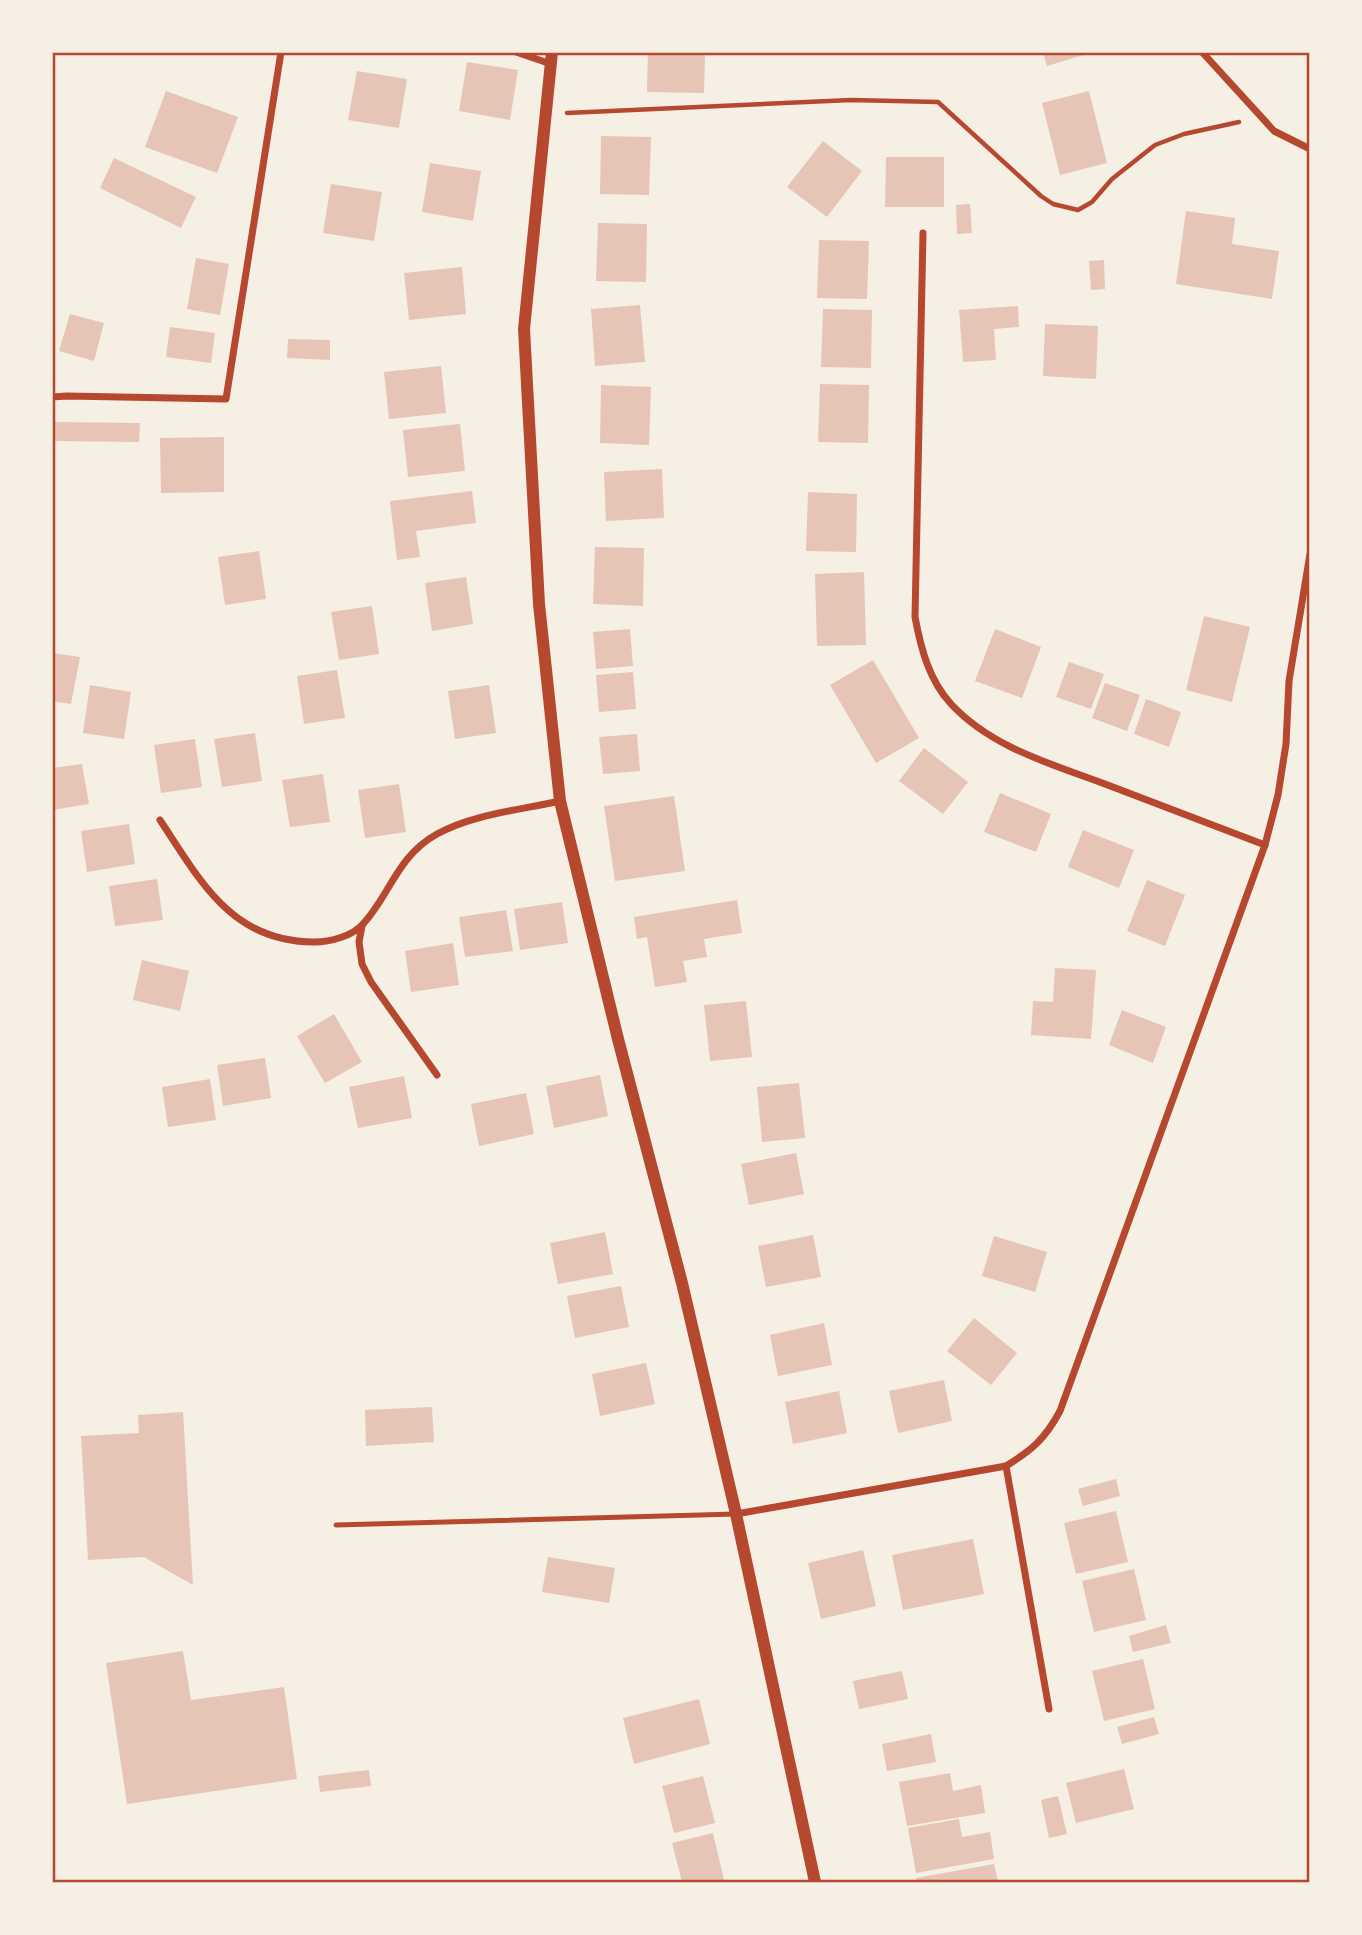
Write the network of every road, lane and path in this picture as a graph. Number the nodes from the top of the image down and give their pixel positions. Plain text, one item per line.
1 (281, 52) edge
2 (516, 52) edge
3 (1202, 52) edge
4 (551, 58) edge
5 (545, 114) junction
6 (1261, 117) junction
7 (1310, 149) edge
8 (923, 233) dead end
9 (52, 397) edge
10 (1310, 554) edge
11 (560, 801) junction
12 (159, 820) dead end
13 (1265, 845) junction
14 (362, 926) junction
15 (436, 1075) dead end
16 (1006, 1466) junction
17 (736, 1514) junction
18 (336, 1525) dead end
19 (1049, 1709) dead end
20 (815, 1882) edge

1 - 9 street
2 - 4 street
3 - 6 street
4 - 5 street
5 - 6 path
5 - 11 street
6 - 7 street
8 - 13 street
10 - 13 street
11 - 14 street
11 - 17 street
12 - 14 street
13 - 16 street
14 - 15 street
16 - 17 street
16 - 19 street
17 - 18 lane
17 - 20 street

